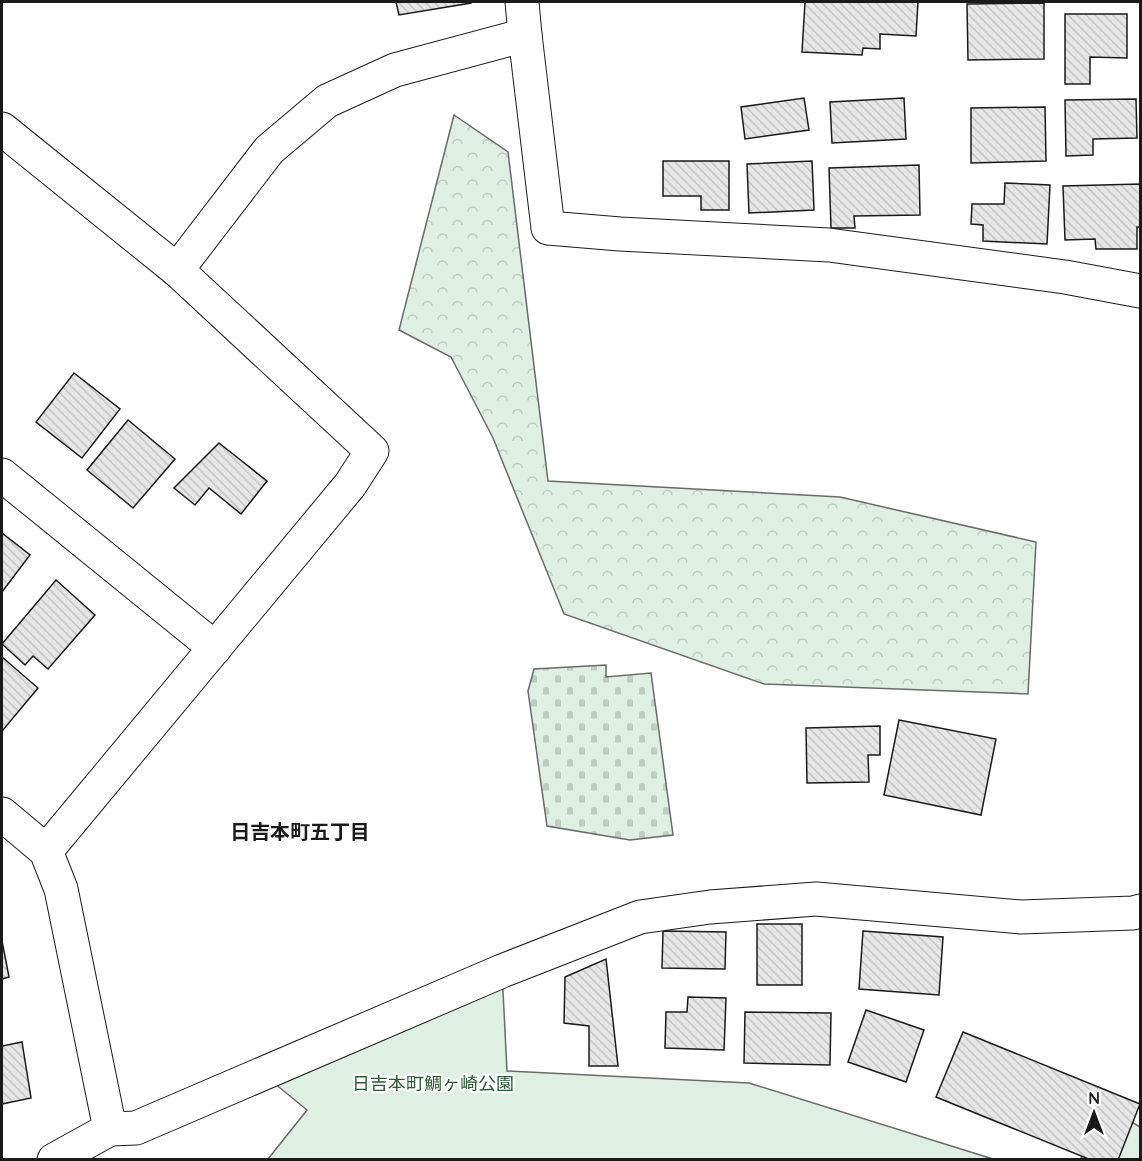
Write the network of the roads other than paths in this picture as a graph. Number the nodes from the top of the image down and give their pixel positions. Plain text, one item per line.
1 (522, 2) edge
2 (525, 35) junction
3 (2, 129) edge
4 (177, 270) junction
5 (1140, 291) edge
6 (2, 474) edge
7 (215, 648) junction
8 (2, 814) edge
9 (45, 851) junction
10 (1140, 911) edge
11 (110, 1129) junction
12 (54, 1160) edge

1 - 2 street
2 - 4 street
2 - 5 street
3 - 4 street
4 - 7 street
6 - 7 street
7 - 9 street
8 - 9 street
9 - 11 street
10 - 11 street
11 - 12 street

